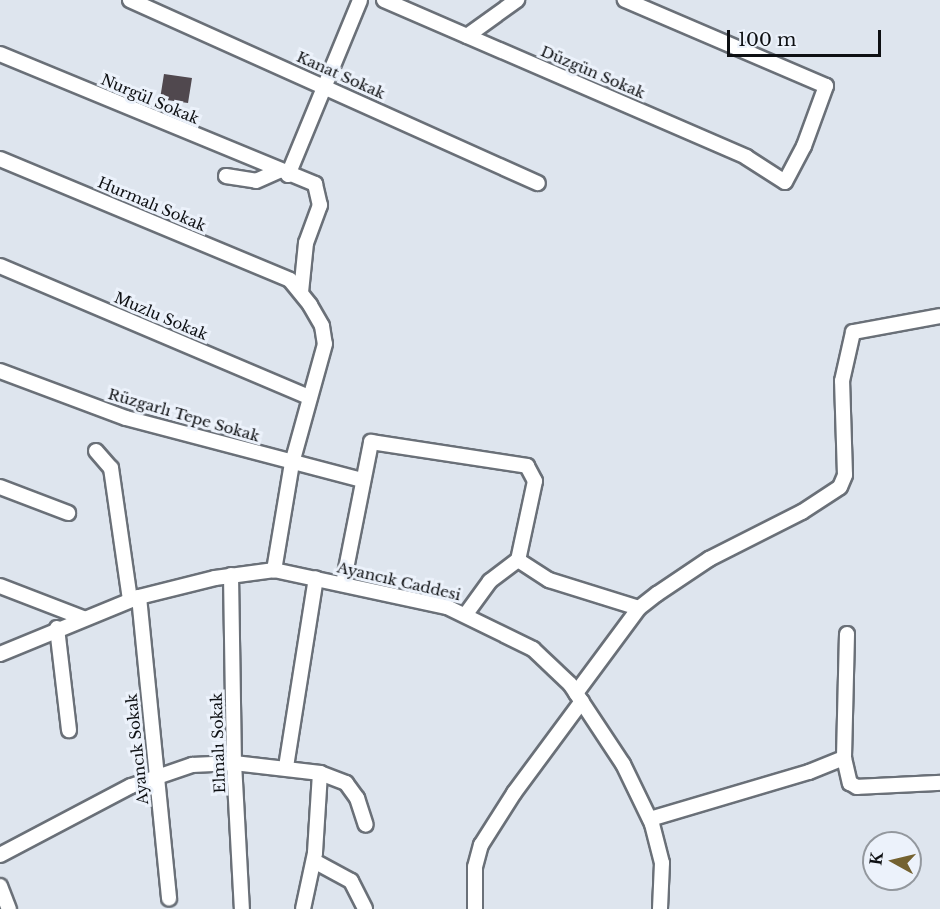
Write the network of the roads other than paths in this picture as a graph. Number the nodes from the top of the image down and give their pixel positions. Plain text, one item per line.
1 (130, 0) edge
2 (360, 0) edge
3 (384, 0) edge
4 (517, 0) edge
5 (625, 0) edge
6 (467, 36) junction
7 (0, 54) edge
8 (327, 86) junction
9 (0, 159) edge
10 (283, 173) junction
11 (226, 176) dead end
12 (538, 183) dead end
13 (0, 266) edge
14 (301, 292) junction
15 (940, 316) edge
16 (0, 371) edge
17 (309, 397) junction
18 (96, 451) dead end
19 (292, 463) junction
20 (363, 480) junction
21 (0, 487) edge
22 (68, 513) dead end
23 (518, 560) junction
24 (274, 570) junction
25 (231, 575) junction
26 (316, 578) junction
27 (343, 584) junction
28 (0, 586) edge
29 (135, 598) junction
30 (639, 608) junction
31 (466, 614) junction
32 (83, 618) junction
33 (57, 628) junction
34 (847, 634) dead end
35 (0, 654) edge
36 (579, 697) junction
37 (69, 730) dead end
38 (844, 758) junction
39 (234, 763) junction
40 (286, 767) junction
41 (320, 773) junction
42 (156, 777) junction
43 (940, 783) edge
44 (650, 819) junction
45 (366, 825) dead end
46 (0, 855) edge
47 (314, 861) junction
48 (0, 886) edge
49 (169, 899) dead end
50 (9, 909) edge
51 (242, 909) edge
52 (303, 909) edge
53 (365, 909) edge
54 (475, 909) edge
55 (660, 909) edge

1 - 8 street, Kanat Sokak
2 - 8 street
3 - 6 street, Düzgün Sokak
4 - 6 street
5 - 6 street, Düzgün Sokak
7 - 10 street, Nurgül Sokak
8 - 10 street
8 - 12 street, Kanat Sokak
9 - 14 street, Hurmalı Sokak
10 - 11 street
10 - 14 street, Nurgül Sokak
13 - 17 street, Muzlu Sokak
14 - 17 street
15 - 30 street
16 - 19 street, Rüzgarlı Tepe Sokak
17 - 19 street
18 - 29 street, Ayancık Sokak
19 - 20 street, Rüzgarlı Tepe Sokak
19 - 24 street
20 - 23 street
20 - 27 street
21 - 22 street
23 - 30 street
23 - 31 street
24 - 25 street, Ayancık Caddesi
24 - 26 street, Ayancık Caddesi
25 - 29 street, Ayancık Caddesi
25 - 39 street, Elmalı Sokak
26 - 27 street, Ayancık Caddesi
26 - 40 street
27 - 31 street, Ayancık Caddesi
28 - 32 street
29 - 32 street, Ayancık Caddesi
29 - 42 street, Ayancık Sokak
30 - 36 street
31 - 36 street, Ayancık Caddesi
32 - 33 street, Ayancık Caddesi
33 - 35 street, Ayancık Caddesi
33 - 37 street
34 - 38 street
36 - 44 street, Ayancık Caddesi
36 - 54 street
38 - 43 street
38 - 44 street
39 - 40 street
39 - 42 street
39 - 51 street, Elmalı Sokak
40 - 41 street
41 - 45 street
41 - 47 street
42 - 46 street
42 - 49 street, Ayancık Sokak
44 - 55 street, Ayancık Caddesi
47 - 52 street
47 - 53 street
48 - 50 street

